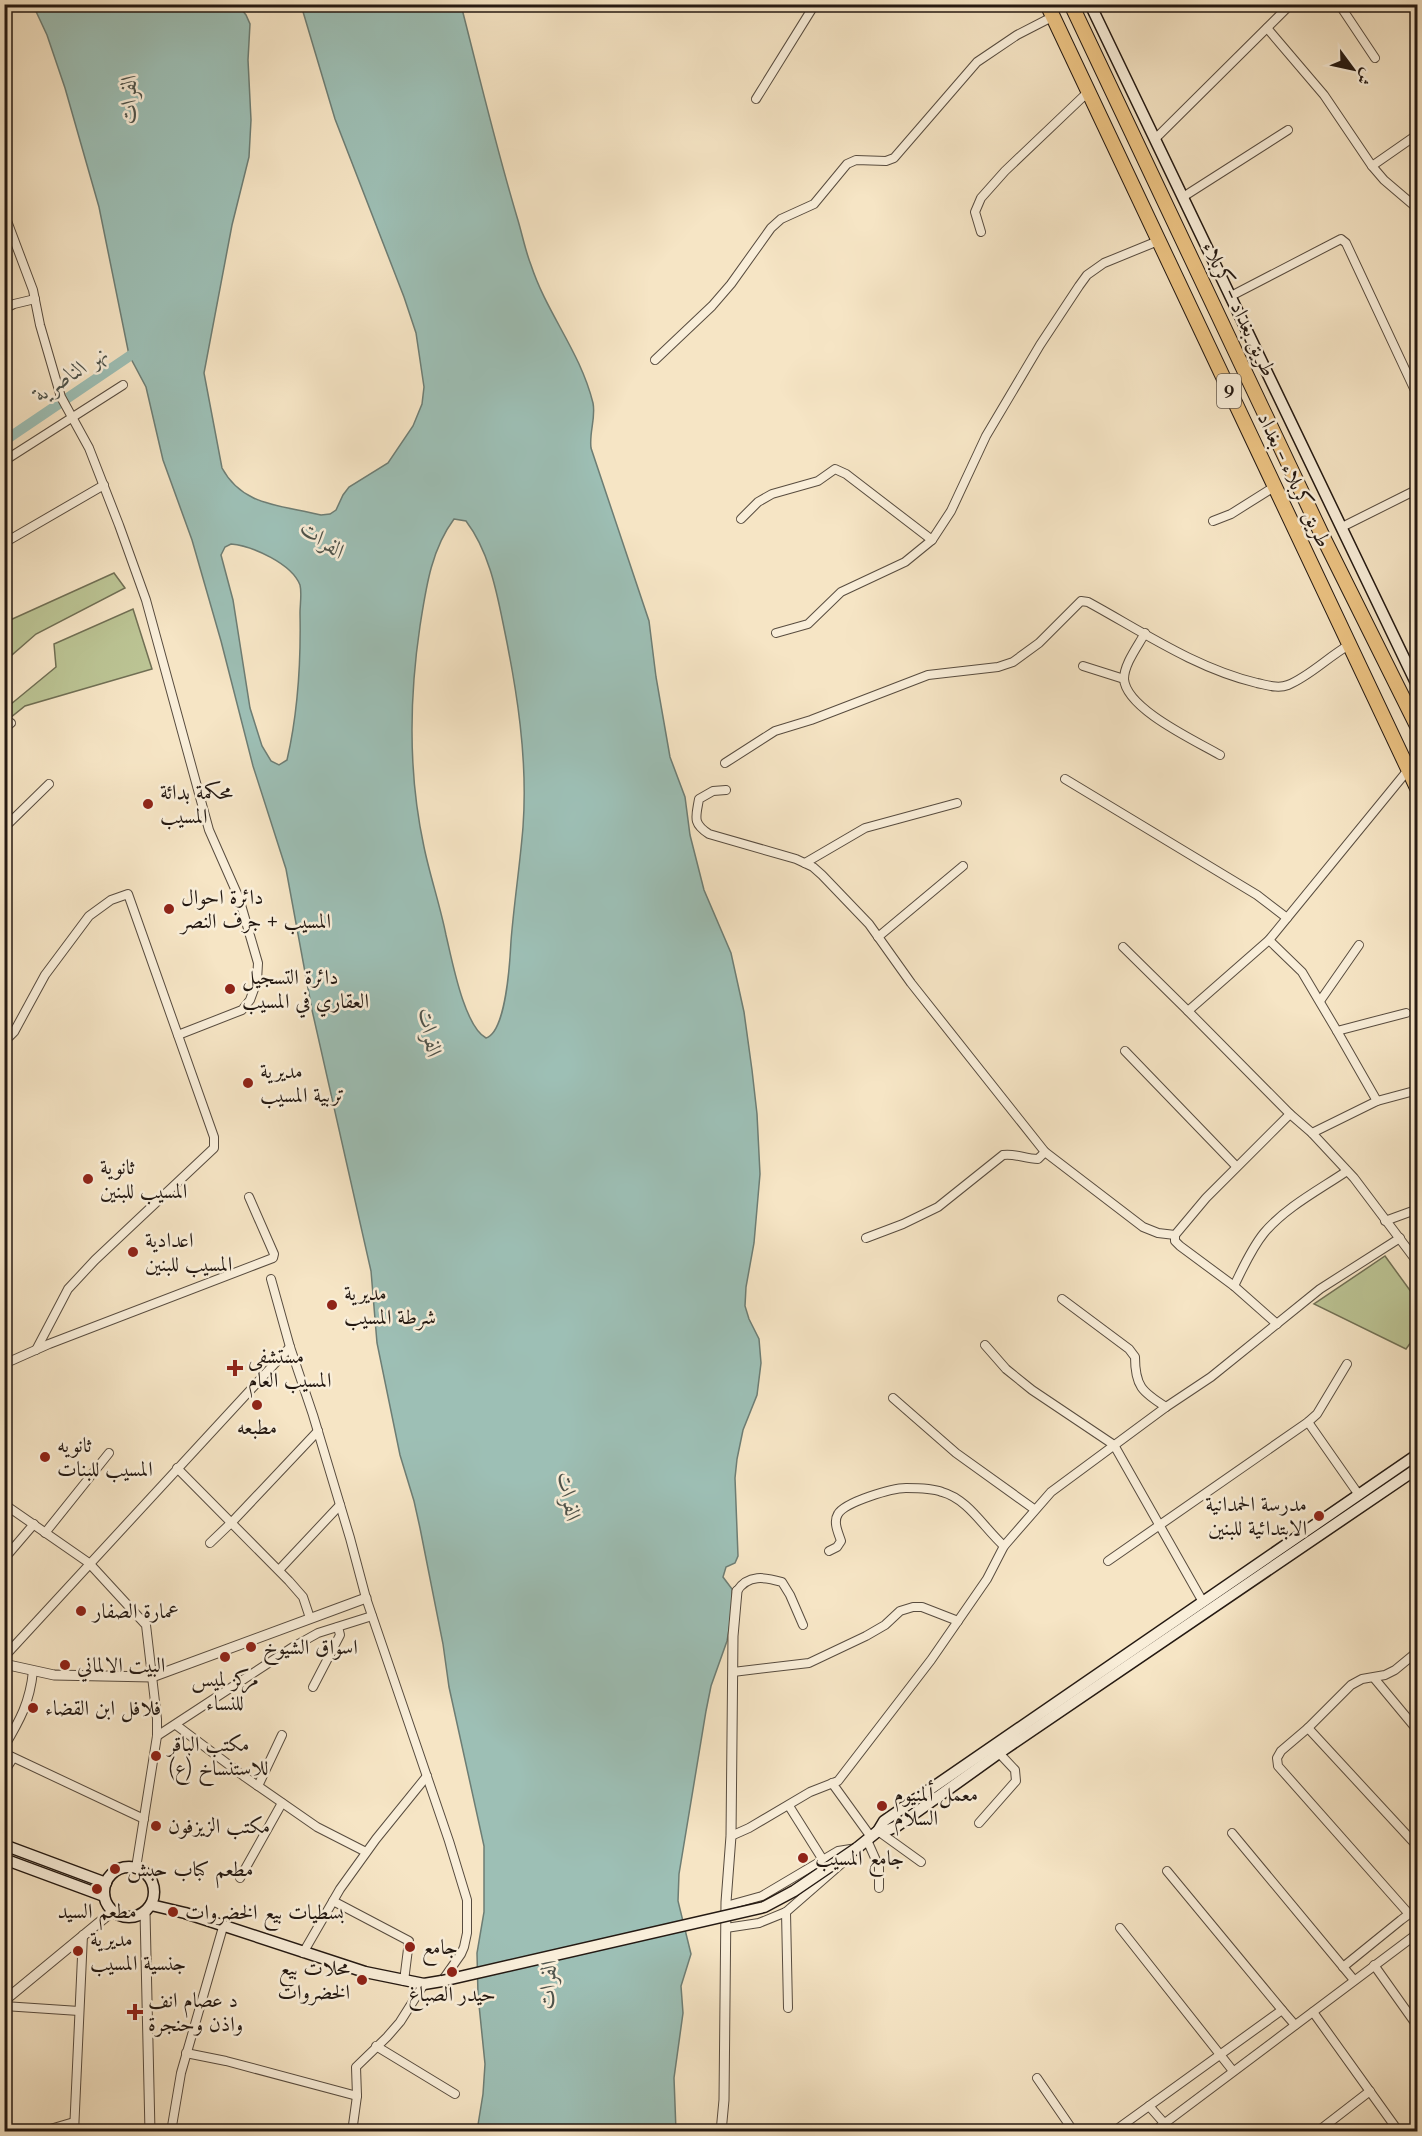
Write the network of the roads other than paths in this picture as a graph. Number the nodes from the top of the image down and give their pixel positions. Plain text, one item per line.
1 (816, 4) edge
2 (1071, 4) edge
3 (1090, 4) edge
4 (1291, 4) edge
5 (1339, 4) edge
6 (1049, 11) edge
7 (1267, 28) junction
8 (1375, 58) dead end
9 (1088, 92) junction
10 (756, 99) dead end
11 (1288, 130) dead end
12 (1418, 134) edge
13 (1155, 139) junction
14 (1372, 166) junction
15 (1183, 197) junction
16 (1418, 209) edge
17 (4, 213) edge
18 (981, 232) dead end
19 (1158, 241) junction
20 (1231, 296) junction
21 (35, 299) junction
22 (4, 309) edge
23 (654, 360) dead end
24 (123, 385) dead end
25 (1418, 397) edge
26 (72, 413) junction
27 (4, 461) edge
28 (104, 485) junction
29 (1274, 487) junction
30 (1418, 489) edge
31 (741, 519) dead end
32 (1213, 521) dead end
33 (1342, 527) junction
34 (932, 540) junction
35 (4, 543) edge
36 (1358, 608) junction
37 (1336, 619) junction
38 (776, 633) dead end
39 (1145, 633) junction
40 (1378, 649) junction
41 (1351, 650) junction
42 (1083, 666) dead end
43 (1124, 679) junction
44 (1418, 687) edge
45 (11, 723) dead end
46 (1418, 728) edge
47 (4, 729) edge
48 (1220, 755) dead end
49 (725, 763) dead end
50 (1065, 779) dead end
51 (1412, 780) edge
52 (49, 784) dead end
53 (726, 790) dead end
54 (1418, 799) edge
55 (957, 803) dead end
56 (4, 828) edge
57 (805, 863) junction
58 (963, 866) dead end
59 (1287, 918) junction
60 (878, 937) junction
61 (1269, 940) junction
62 (1359, 945) dead end
63 (1123, 947) dead end
64 (1320, 1001) junction
65 (1188, 1011) junction
66 (1406, 1013) dead end
67 (1337, 1031) junction
68 (178, 1035) junction
69 (4, 1042) edge
70 (1125, 1051) dead end
71 (1418, 1090) edge
72 (1377, 1101) junction
73 (1290, 1114) junction
74 (1312, 1133) junction
75 (1044, 1152) junction
76 (1236, 1166) junction
77 (1347, 1171) junction
78 (249, 1197) dead end
79 (1418, 1209) edge
80 (1385, 1221) junction
81 (1175, 1235) junction
82 (866, 1238) dead end
83 (1400, 1238) junction
84 (1418, 1263) edge
85 (271, 1279) dead end
86 (1234, 1286) junction
87 (1062, 1299) dead end
88 (1277, 1324) junction
89 (984, 1345) dead end
90 (290, 1347) junction
91 (36, 1350) junction
92 (4, 1364) edge
93 (1347, 1364) dead end
94 (893, 1398) dead end
95 (1166, 1407) junction
96 (1308, 1422) junction
97 (318, 1431) junction
98 (1114, 1445) junction
99 (109, 1453) dead end
100 (1418, 1454) edge
101 (177, 1468) junction
102 (1418, 1468) edge
103 (1359, 1495) junction
104 (4, 1504) edge
105 (340, 1505) junction
106 (1034, 1509) junction
107 (232, 1522) junction
108 (34, 1524) junction
109 (1159, 1526) junction
110 (45, 1533) junction
111 (210, 1543) dead end
112 (1004, 1546) junction
113 (829, 1551) dead end
114 (4, 1559) edge
115 (1108, 1561) dead end
116 (89, 1563) junction
117 (279, 1570) junction
118 (737, 1591) joint
119 (366, 1598) junction
120 (1203, 1602) junction
121 (372, 1616) junction
122 (310, 1618) junction
123 (958, 1621) junction
124 (803, 1625) dead end
125 (338, 1627) junction
126 (1418, 1651) edge
127 (4, 1657) edge
128 (4, 1664) edge
129 (33, 1671) junction
130 (733, 1672) junction
131 (152, 1677) junction
132 (1374, 1678) junction
133 (313, 1687) dead end
134 (176, 1725) junction
135 (1308, 1728) junction
136 (1418, 1731) edge
137 (282, 1735) dead end
138 (157, 1736) junction
139 (4, 1747) edge
140 (4, 1753) edge
141 (999, 1753) junction
142 (13, 1758) junction
143 (4, 1772) edge
144 (427, 1776) junction
145 (832, 1783) junction
146 (258, 1786) junction
147 (282, 1803) junction
148 (789, 1806) junction
149 (144, 1819) junction
150 (979, 1823) dead end
151 (1232, 1833) dead end
152 (731, 1836) junction
153 (872, 1836) junction
154 (4, 1845) edge
155 (1418, 1847) edge
156 (857, 1848) junction
157 (366, 1852) junction
158 (4, 1859) edge
159 (823, 1860) junction
160 (921, 1862) dead end
161 (136, 1868) junction
162 (1167, 1871) dead end
163 (240, 1878) dead end
164 (106, 1883) junction
165 (879, 1888) dead end
166 (105, 1896) junction
167 (333, 1900) junction
168 (726, 1906) junction
169 (148, 1909) junction
170 (113, 1911) junction
171 (786, 1912) junction
172 (1418, 1912) edge
173 (1408, 1914) junction
174 (223, 1927) junction
175 (726, 1928) junction
176 (1120, 1928) dead end
177 (1418, 1933) edge
178 (83, 1935) junction
179 (303, 1953) junction
180 (1374, 1965) junction
181 (1343, 1967) junction
182 (1354, 1980) junction
183 (404, 1981) junction
184 (442, 1981) junction
185 (424, 1984) junction
186 (4, 2003) edge
187 (788, 2008) dead end
188 (1282, 2010) junction
189 (79, 2011) junction
190 (1312, 2012) junction
191 (1295, 2025) junction
192 (1418, 2027) edge
193 (376, 2046) junction
194 (186, 2053) junction
195 (1220, 2055) junction
196 (1233, 2072) junction
197 (1037, 2078) dead end
198 (1370, 2091) junction
199 (455, 2094) dead end
200 (357, 2096) junction
201 (1149, 2106) junction
202 (74, 2122) junction
203 (1165, 2123) junction
204 (40, 2132) edge
205 (74, 2132) edge
206 (150, 2132) edge
207 (171, 2132) edge
208 (354, 2132) edge
209 (721, 2132) edge
210 (1074, 2132) edge
211 (1113, 2132) edge
212 (1153, 2132) edge
213 (1172, 2132) edge
214 (1317, 2132) edge
215 (1399, 2132) edge

1 - 10 street
2 - 36 highway, طريق بغداد - كربلاء / 9
3 - 13 main road
4 - 7 street
5 - 8 street
6 - 9 highway, طريق كربلاء - بغداد / 9
6 - 23 street
7 - 13 street
7 - 14 street
9 - 18 street
9 - 19 highway, طريق كربلاء - بغداد / 9
11 - 15 street
12 - 14 street
13 - 15 main road
14 - 16 street
15 - 20 main road
17 - 21 street
19 - 29 highway, طريق كربلاء - بغداد / 9
19 - 34 street
20 - 25 street
20 - 33 main road
21 - 22 street
21 - 26 street
24 - 26 street
26 - 27 street
26 - 28 street
28 - 35 street
28 - 68 street
29 - 32 street
29 - 37 highway, طريق كربلاء - بغداد / 9
30 - 33 street
31 - 34 street
33 - 44 main road
34 - 38 street
36 - 37 highway
36 - 40 highway, طريق بغداد - كربلاء / 9
37 - 41 highway, طريق كربلاء - بغداد / 9
39 - 41 street
39 - 43 street
39 - 49 street
40 - 41 highway
40 - 46 highway, طريق بغداد - كربلاء / 9
41 - 51 highway, طريق كربلاء - بغداد / 9
42 - 43 street
43 - 48 street
45 - 47 street
50 - 59 street
51 - 54 highway, 9
51 - 59 street
52 - 56 street
53 - 57 street
55 - 57 street
57 - 60 street
58 - 60 street
59 - 61 street
60 - 75 street
61 - 64 street
61 - 65 street
62 - 64 street
63 - 65 street
64 - 67 street
65 - 73 street
66 - 67 street
67 - 72 street
68 - 69 street
68 - 91 street
70 - 76 street
71 - 72 street
72 - 74 street
73 - 74 street
73 - 76 street
74 - 77 street
75 - 81 street
75 - 82 street
76 - 81 street
77 - 80 street
77 - 86 street
78 - 91 street
79 - 80 street
80 - 83 street
81 - 86 street
83 - 84 street
83 - 88 street
85 - 90 street
86 - 88 street
87 - 95 street
88 - 95 street
89 - 98 street
90 - 97 street
90 - 101 street
91 - 92 street
93 - 96 street
94 - 106 street
95 - 98 street
96 - 103 street
96 - 109 street
97 - 105 street
97 - 107 street
98 - 106 street
98 - 109 street
99 - 110 street
100 - 103 main road
101 - 107 street
101 - 116 street
102 - 141 main road
103 - 120 main road
104 - 108 street
105 - 117 street
105 - 119 street
106 - 112 street
107 - 111 street
107 - 117 street
108 - 110 street
108 - 114 street
109 - 115 street
109 - 120 street
110 - 116 street
112 - 113 street
112 - 123 street
116 - 127 street
116 - 131 street
117 - 122 street
118 - 124 street
118 - 130 street
119 - 121 street
119 - 122 street
120 - 153 main road
121 - 125 street
121 - 144 street
122 - 131 street
123 - 130 street
123 - 145 street
125 - 133 street
125 - 134 street
126 - 132 street
128 - 129 street
129 - 131 street
129 - 139 street
130 - 152 street
131 - 138 street
132 - 135 street
132 - 136 street
134 - 138 street
134 - 146 street
135 - 155 street
135 - 173 street
137 - 146 street
138 - 149 street
140 - 142 street
141 - 150 street
141 - 153 main road
142 - 143 street
142 - 149 street
144 - 157 street
144 - 184 street
145 - 148 street
145 - 153 street
146 - 147 street
147 - 157 street
147 - 163 street
148 - 152 street
148 - 159 street
149 - 161 street
151 - 181 street
152 - 168 street
153 - 156 main road
153 - 160 street
153 - 165 street
154 - 164 main road
156 - 159 street
156 - 171 street
156 - 184 main road, bridge
157 - 167 street
158 - 166 main road
159 - 168 street
161 - 164 main road
161 - 169 main road
162 - 188 street
164 - 166 main road
166 - 170 main road
167 - 179 street
167 - 183 street
168 - 175 street
169 - 170 main road
169 - 174 main road
169 - 206 street
170 - 178 street
171 - 175 street
171 - 187 street
172 - 173 street
173 - 181 street
174 - 179 main road
174 - 194 street
175 - 209 street
176 - 195 street
177 - 180 street
178 - 186 street
178 - 189 street
179 - 183 main road
180 - 182 street
180 - 192 street
181 - 182 street
182 - 190 street
183 - 185 main road
184 - 185 main road
185 - 193 street
186 - 189 street
188 - 191 street
188 - 195 street
189 - 202 street
190 - 191 street
190 - 198 street
191 - 196 street
193 - 199 street
193 - 200 street
194 - 200 street
194 - 207 street
195 - 196 street
195 - 201 street
196 - 203 street
197 - 210 street
198 - 214 street
198 - 215 street
200 - 208 street
201 - 203 street
201 - 211 street
202 - 204 street
202 - 205 street
203 - 212 street
203 - 213 street

